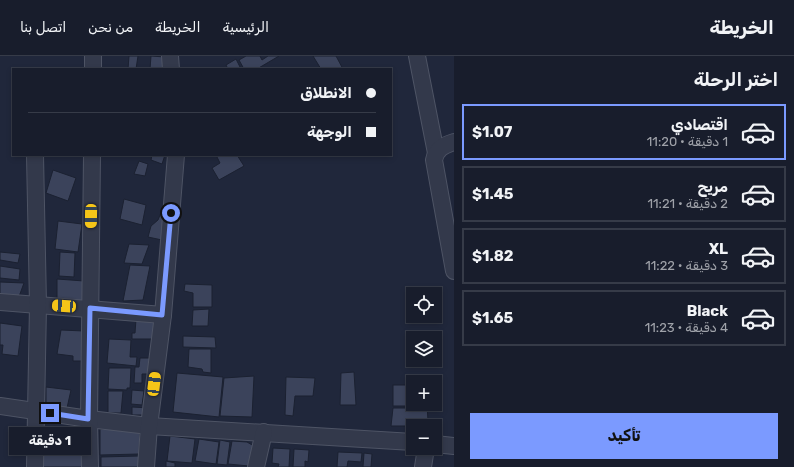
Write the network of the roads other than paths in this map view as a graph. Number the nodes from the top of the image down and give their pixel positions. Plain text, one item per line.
1 (93, 56) edge
2 (170, 56) edge
3 (417, 56) edge
4 (93, 68) edge
5 (171, 68) edge
6 (454, 142) edge
7 (436, 153) junction
8 (35, 156) edge
9 (92, 156) edge
10 (176, 156) edge
11 (454, 271) edge
12 (0, 302) edge
13 (38, 305) junction
14 (90, 308) junction
15 (162, 315) junction
16 (0, 406) edge
17 (36, 411) junction
18 (88, 419) junction
19 (149, 426) junction
20 (264, 432) junction
21 (406, 442) edge
22 (442, 445) edge
23 (454, 446) edge
24 (425, 455) edge
25 (35, 467) edge
26 (90, 467) edge
27 (146, 467) edge
28 (256, 467) edge
29 (423, 467) edge

1 - 4 street
2 - 5 street
3 - 7 street
6 - 7 street
7 - 11 street
8 - 13 street
9 - 14 street
10 - 15 street
12 - 13 street
13 - 14 street
13 - 17 street
14 - 15 street
14 - 18 street
15 - 19 street
16 - 17 street
17 - 18 street
17 - 25 street
18 - 19 street
18 - 26 street
19 - 20 street
19 - 27 street
20 - 21 street
20 - 28 street
22 - 23 street
24 - 29 street

